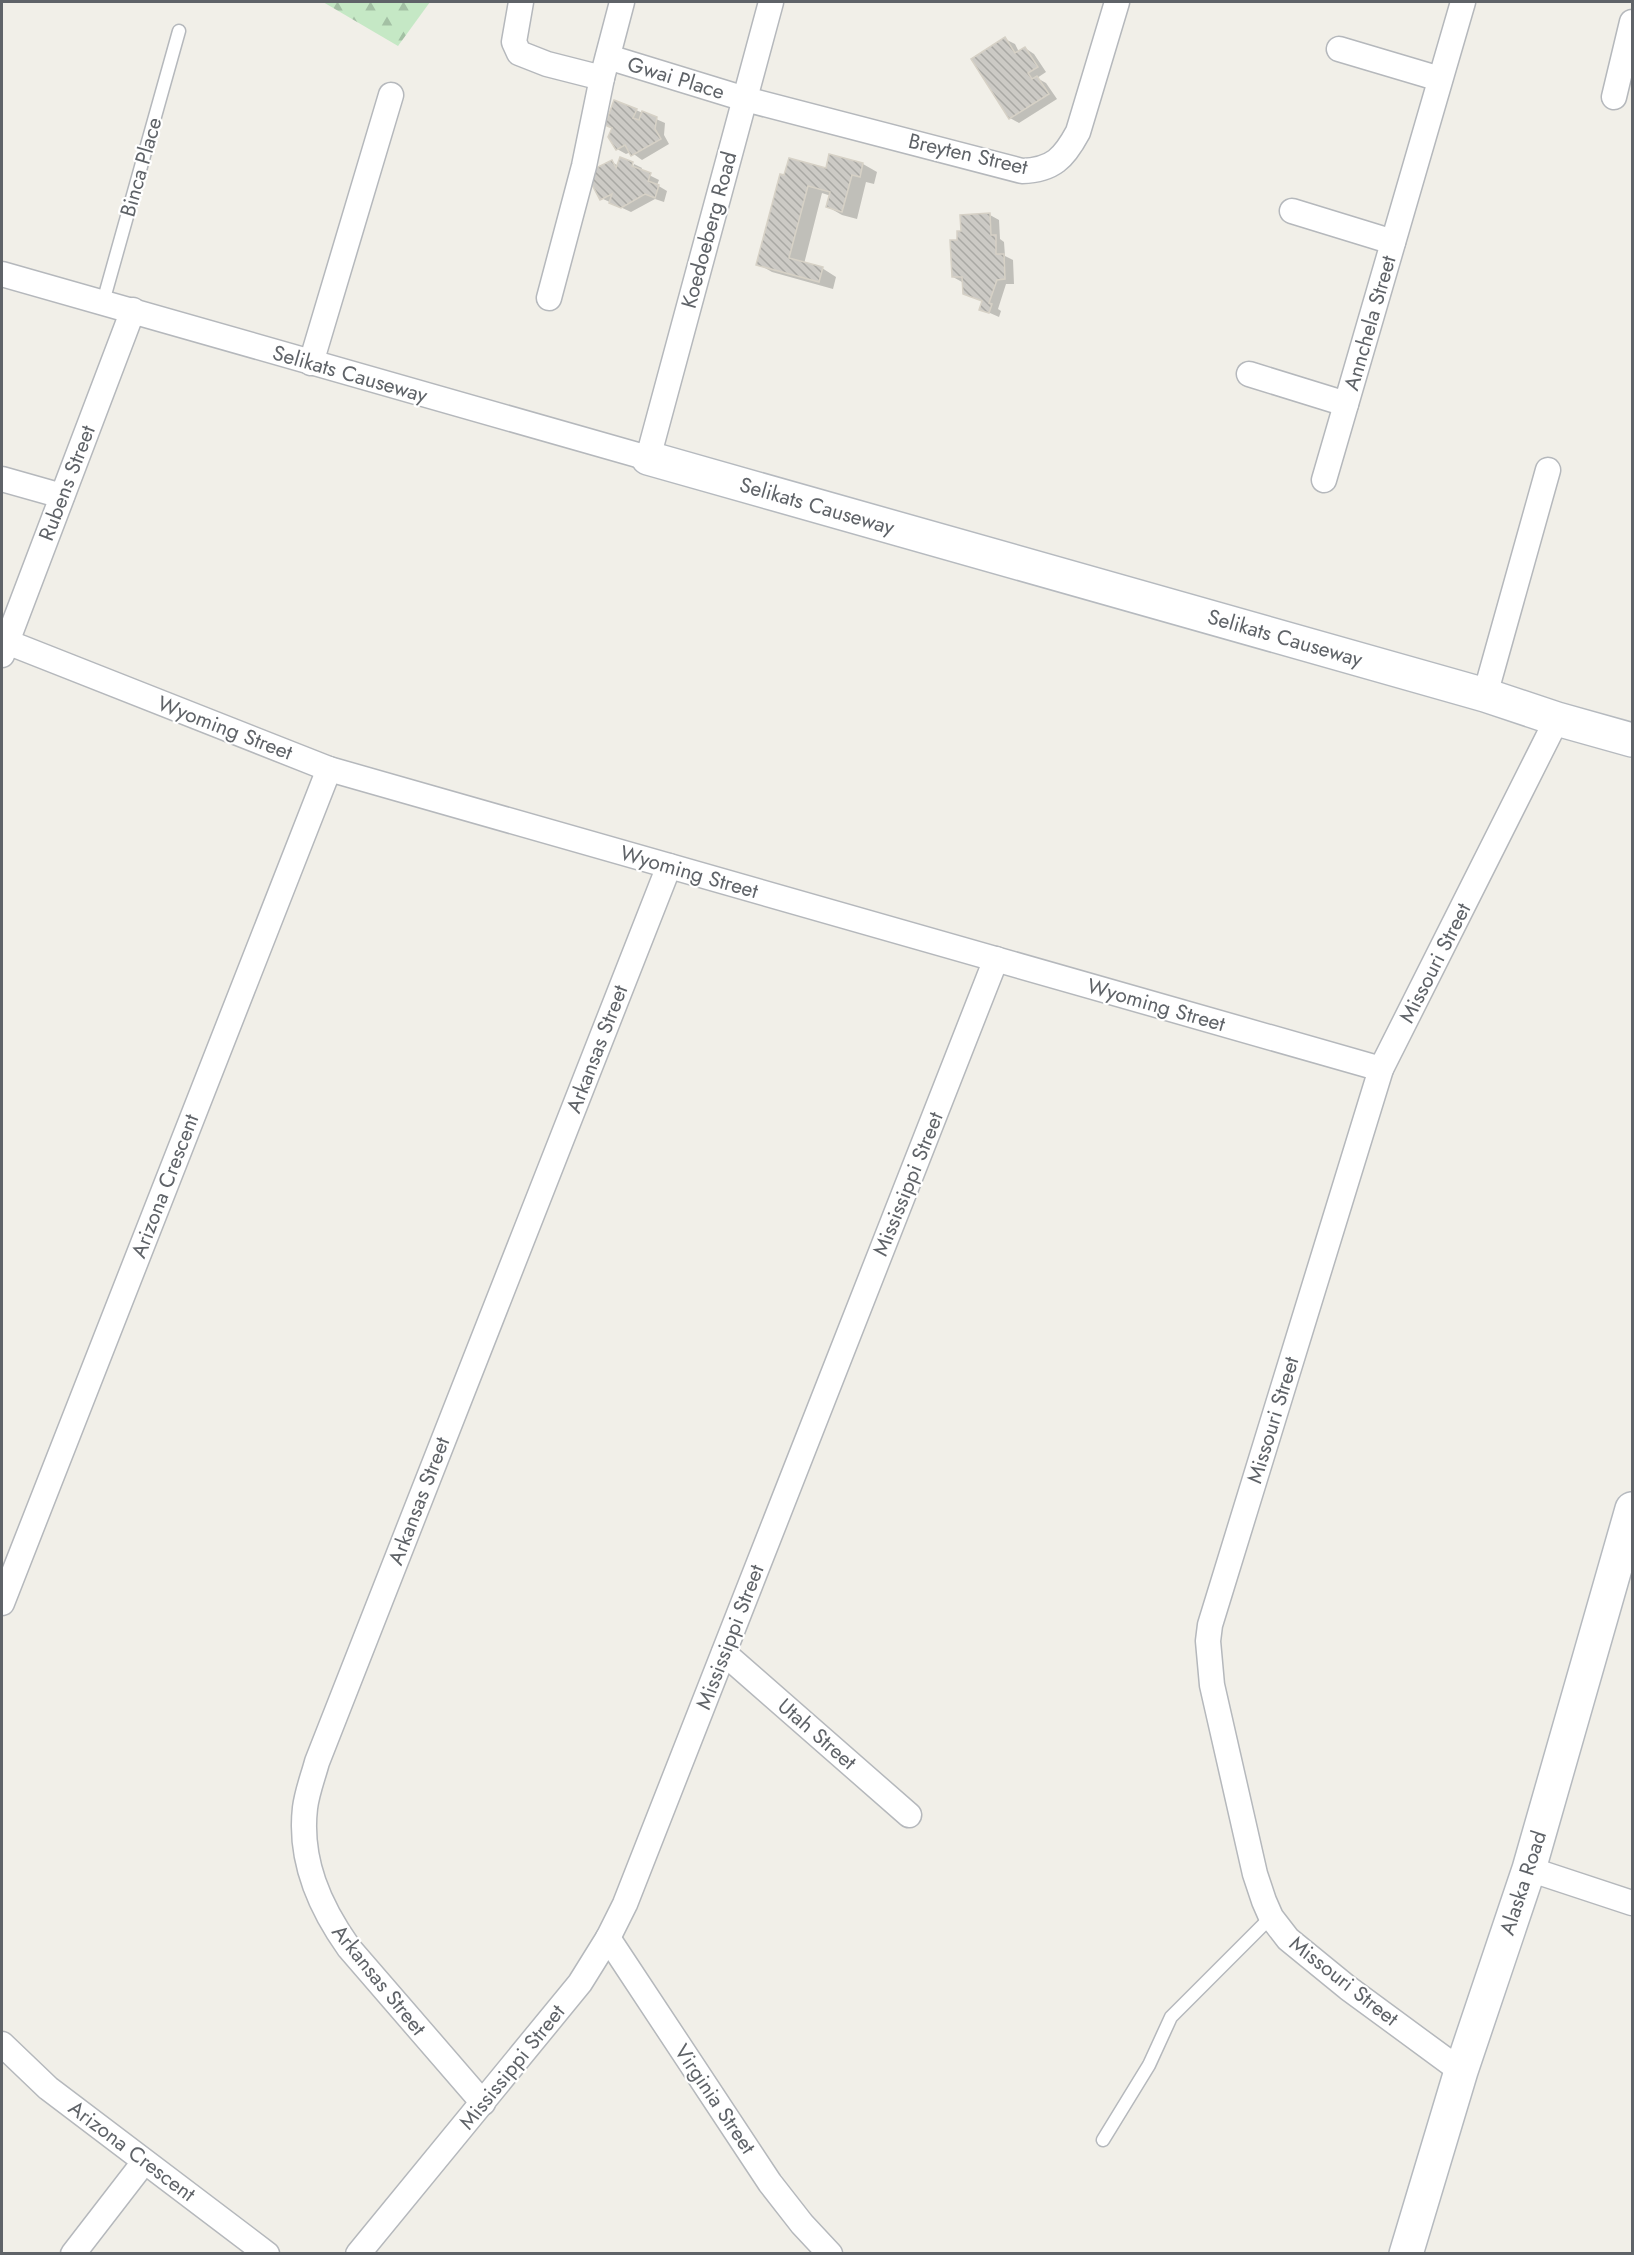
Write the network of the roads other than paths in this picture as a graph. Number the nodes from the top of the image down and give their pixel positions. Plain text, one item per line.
1 (521, 2) edge
2 (622, 2) edge
3 (771, 2) edge
4 (1117, 2) edge
5 (1463, 2) edge
6 (1632, 22) edge
7 (179, 31) dead end
8 (1339, 49) dead end
9 (605, 67) junction
10 (1440, 79) junction
11 (391, 94) dead end
12 (1614, 97) dead end
13 (745, 99) junction
14 (1292, 211) dead end
15 (1393, 242) junction
16 (2, 274) edge
17 (549, 298) dead end
18 (103, 302) junction
19 (133, 310) junction
20 (311, 363) junction
21 (1249, 374) dead end
22 (1346, 404) junction
23 (648, 458) junction
24 (1548, 470) dead end
25 (2, 479) edge
26 (1324, 480) dead end
27 (62, 496) junction
28 (4, 649) edge
29 (1485, 695) junction
30 (1557, 719) junction
31 (1632, 740) edge
32 (329, 769) junction
33 (669, 866) junction
34 (996, 959) junction
35 (1381, 1070) junction
36 (1632, 1509) edge
37 (2, 1603) edge
38 (724, 1653) junction
39 (909, 1815) dead end
40 (1529, 1869) junction
41 (1632, 1903) edge
42 (1272, 1917) junction
43 (608, 1938) junction
44 (2, 2044) edge
45 (1461, 2071) junction
46 (483, 2103) junction
47 (1103, 2140) dead end
48 (144, 2162) junction
49 (73, 2253) edge
50 (267, 2253) edge
51 (358, 2253) edge
52 (830, 2253) edge
53 (1406, 2253) edge

1 - 9 street, Gwai Place
2 - 9 street
3 - 13 street, Koedoeberg Road
4 - 13 street, Breyten Street
5 - 10 street, Annchela Street
6 - 12 street
7 - 18 lane, Binca Place
8 - 10 street
9 - 13 street, Gwai Place
9 - 17 street
10 - 15 street, Annchela Street
11 - 20 street
13 - 23 street, Koedoeberg Road
14 - 15 street, Annchela Street
15 - 22 street, Annchela Street
16 - 18 street, Selikats Causeway
18 - 19 street, Selikats Causeway
19 - 20 street, Selikats Causeway
19 - 27 street, Rubens Street
20 - 23 street, Selikats Causeway
21 - 22 street, Annchela Street
22 - 26 street, Annchela Street
23 - 29 street, Selikats Causeway
24 - 29 street
25 - 27 street
27 - 28 street, Rubens Street
28 - 32 street, Wyoming Street
29 - 30 street, Selikats Causeway
30 - 31 street, Selikats Causeway
30 - 35 street, Missouri Street
32 - 33 street, Wyoming Street
32 - 37 street, Arizona Crescent
33 - 34 street, Wyoming Street
33 - 46 street, Arkansas Street
34 - 35 street, Wyoming Street
34 - 38 street, Mississippi Street
35 - 42 street, Missouri Street
36 - 40 street, Alaska Road
38 - 39 street, Utah Street
38 - 43 street, Mississippi Street
40 - 41 street
40 - 45 street, Alaska Road
42 - 45 street, Missouri Street
42 - 47 lane
43 - 46 street, Mississippi Street
43 - 52 street, Virginia Street
44 - 48 street, Arizona Crescent
45 - 53 street, Alaska Road
46 - 51 street, Mississippi Street
48 - 49 street
48 - 50 street, Arizona Crescent

